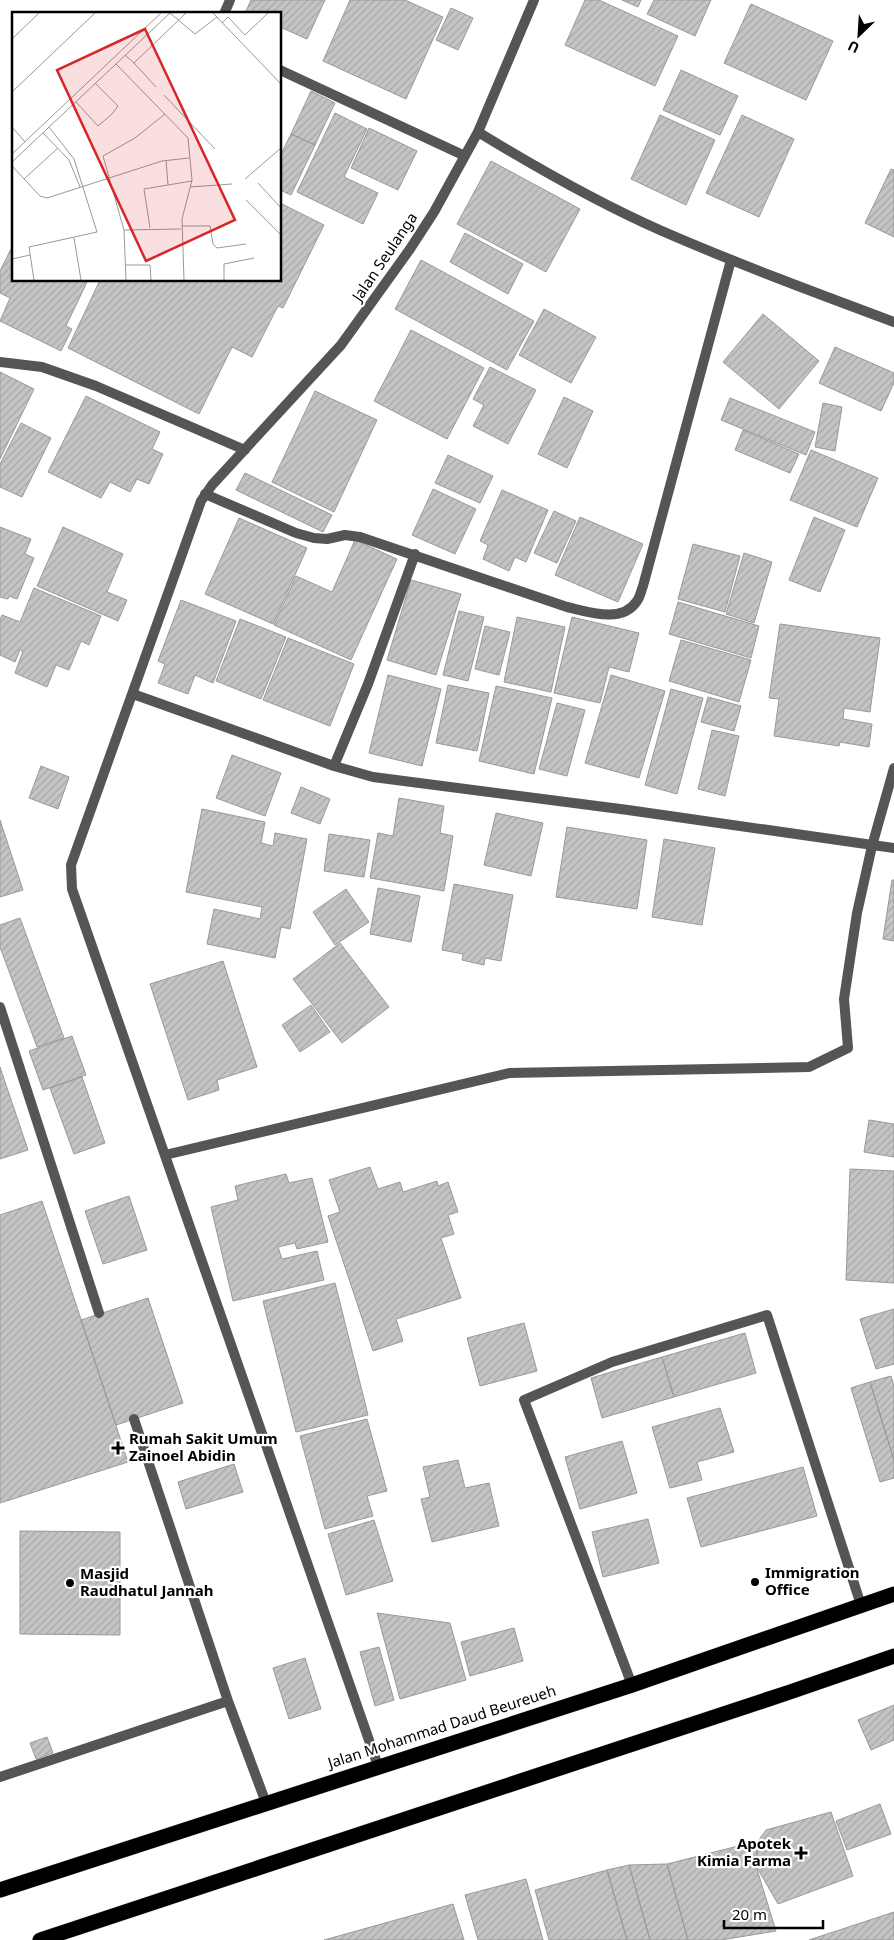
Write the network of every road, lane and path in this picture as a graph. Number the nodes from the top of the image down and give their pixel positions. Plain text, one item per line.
1 (230, 0) edge
2 (534, 0) edge
3 (225, 12) edge
4 (281, 70) edge
5 (478, 132) junction
6 (465, 156) junction
7 (731, 260) junction
8 (894, 322) edge
9 (0, 362) edge
10 (244, 450) junction
11 (205, 494) junction
12 (415, 554) junction
13 (133, 694) junction
14 (334, 766) junction
15 (894, 768) edge
16 (872, 846) junction
17 (894, 848) edge
18 (0, 1007) edge
19 (165, 1155) junction
20 (99, 1313) dead end
21 (134, 1419) dead end
22 (894, 1594) edge
23 (861, 1605) junction
24 (894, 1656) edge
25 (632, 1685) junction
26 (228, 1700) junction
27 (378, 1766) junction
28 (0, 1777) edge
29 (266, 1803) junction
30 (0, 1890) edge
31 (40, 1940) edge

1 - 3 street
2 - 5 street, Jalan Seulanga
4 - 6 street
5 - 6 street, Jalan Seulanga
5 - 7 street
6 - 10 street, Jalan Seulanga
7 - 8 street
7 - 12 street
9 - 10 street
10 - 11 street, Jalan Seulanga
11 - 12 street
11 - 13 street
12 - 14 street
13 - 14 street
13 - 19 street
14 - 16 street
15 - 16 street
16 - 17 street
16 - 19 street
18 - 20 street
19 - 27 street
21 - 26 street
22 - 23 highway, Jalan Mohammad Daud Beureueh
23 - 25 highway, Jalan Mohammad Daud Beureueh
23 - 25 street
24 - 31 highway
25 - 27 highway, Jalan Mohammad Daud Beureueh
26 - 28 street
26 - 29 street
27 - 29 highway, Jalan Mohammad Daud Beureueh
29 - 30 highway, Jalan Mohammad Daud Beureueh

